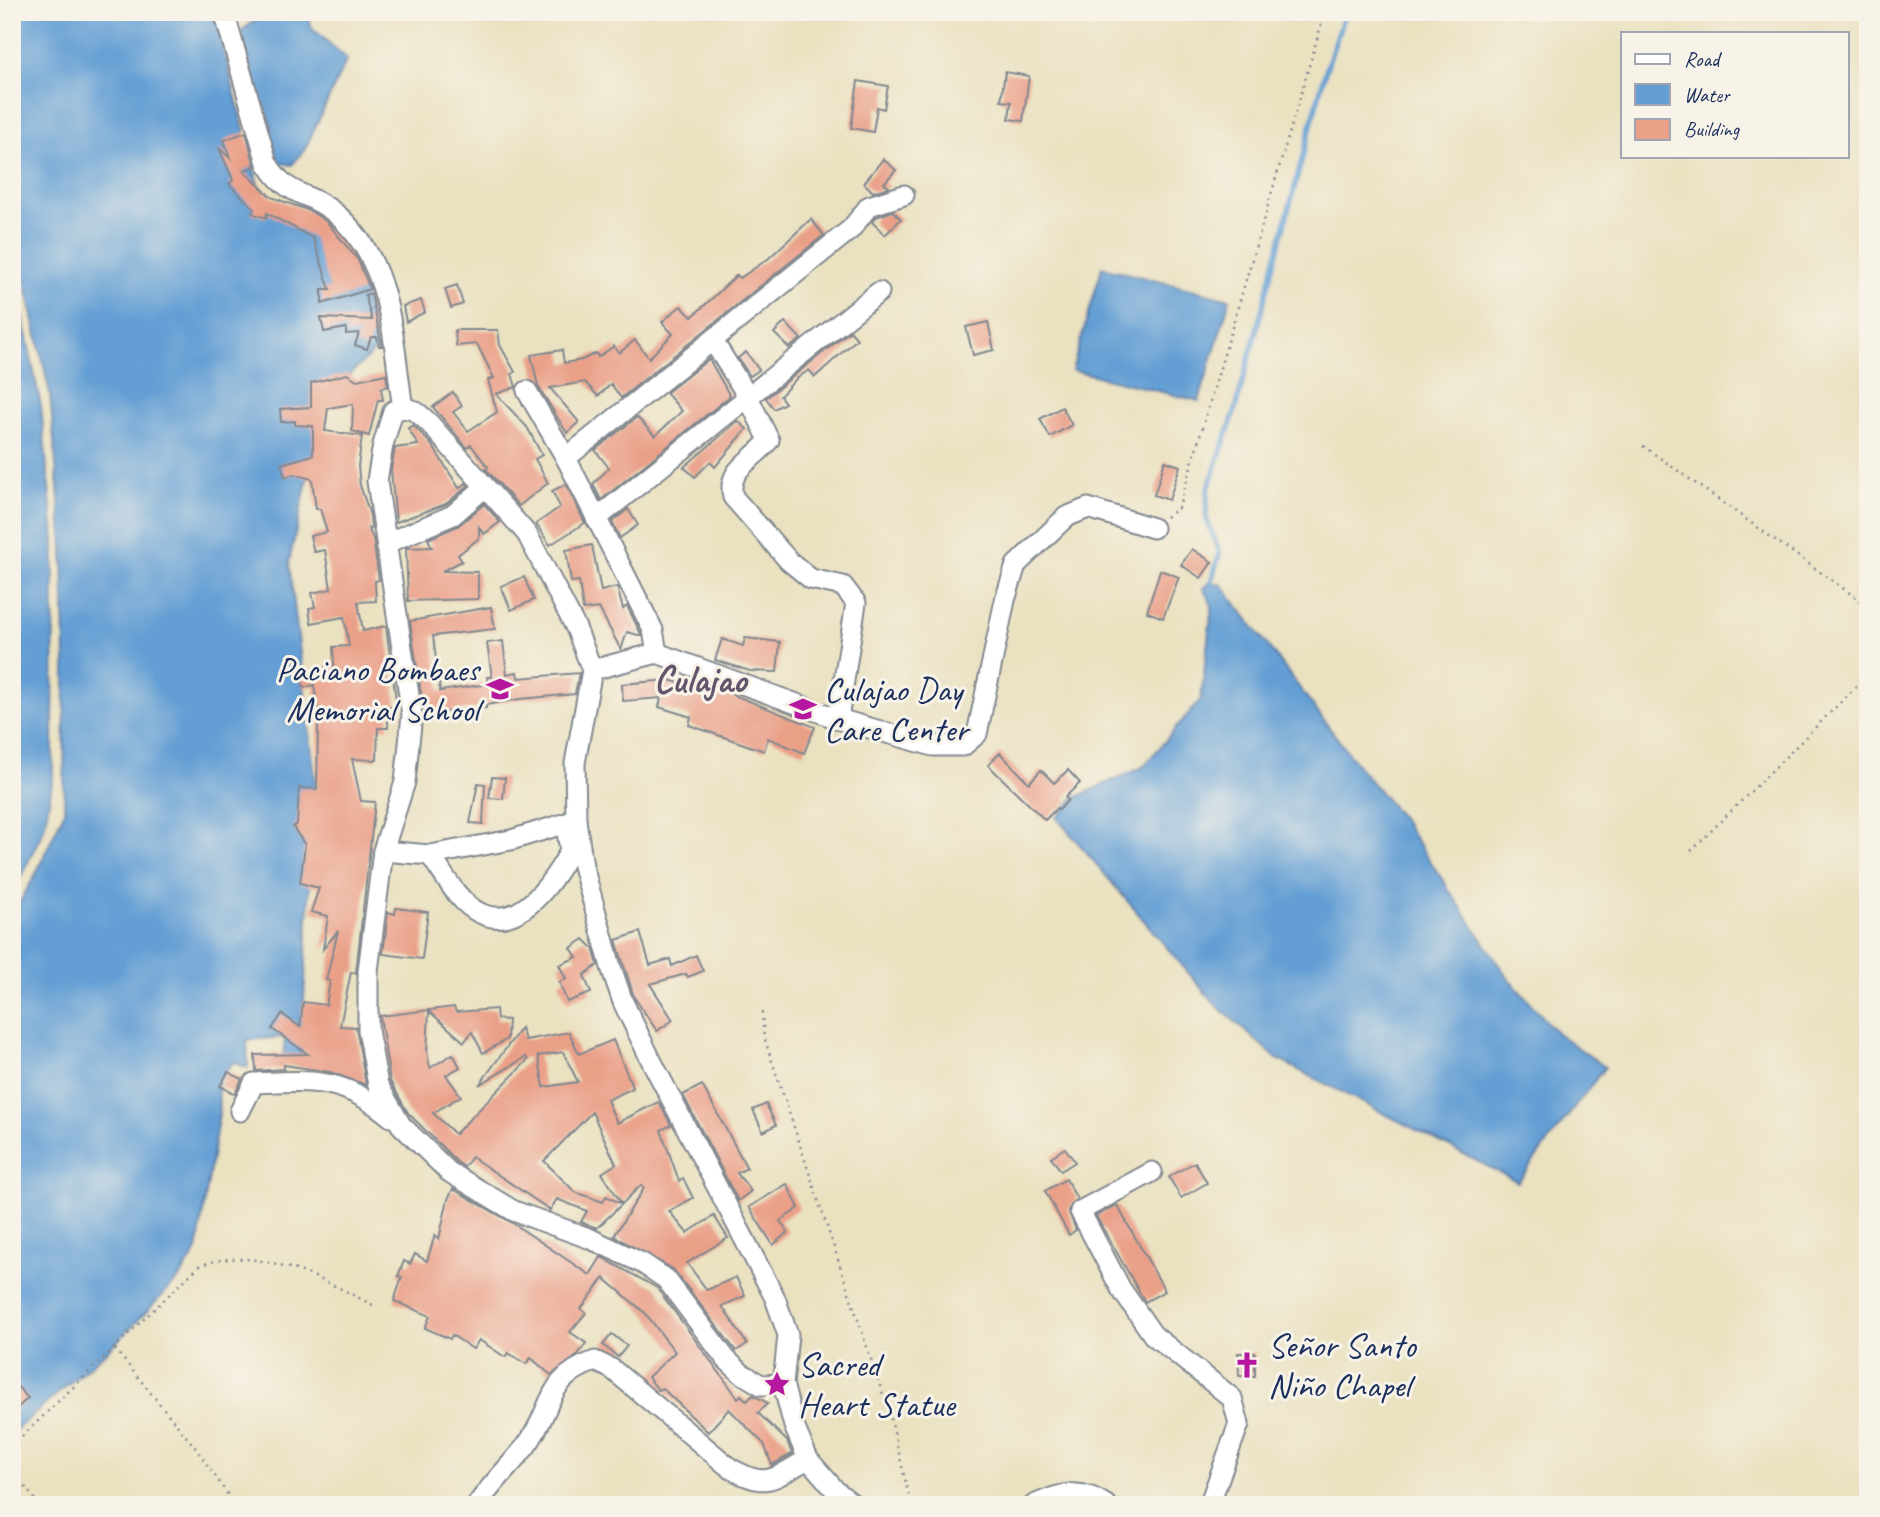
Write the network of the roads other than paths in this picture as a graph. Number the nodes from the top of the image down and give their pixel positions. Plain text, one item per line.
1 (225, 12) edge
2 (904, 195) dead end
3 (879, 292) dead end
4 (713, 341) junction
5 (527, 391) dead end
6 (747, 395) junction
7 (403, 408) junction
8 (566, 458) junction
9 (485, 487) junction
10 (596, 519) junction
11 (1153, 528) road end
12 (387, 543) junction
13 (657, 653) junction
14 (592, 670) junction
15 (838, 719) junction
16 (571, 821) junction
17 (383, 851) junction
18 (430, 855) junction
19 (240, 1111) dead end
20 (401, 1125) junction
21 (1152, 1172) dead end
22 (783, 1384) junction
23 (808, 1458) junction
24 (477, 1505) edge
25 (854, 1505) edge
26 (1034, 1505) edge
27 (1106, 1505) edge
28 (1209, 1505) edge

1 - 7 street
2 - 4 street
3 - 6 street
4 - 6 street
4 - 8 street
5 - 8 street
6 - 10 street
6 - 15 street
7 - 9 street
7 - 12 street
8 - 10 street
9 - 12 street
9 - 14 street
10 - 13 street
11 - 15 street
12 - 17 street
13 - 14 street
13 - 15 street
14 - 16 street
16 - 18 street
16 - 18 street
16 - 22 street
17 - 18 street
17 - 20 street
19 - 20 street
20 - 22 street
21 - 28 street
22 - 23 street
23 - 24 street
23 - 25 street
26 - 27 street

